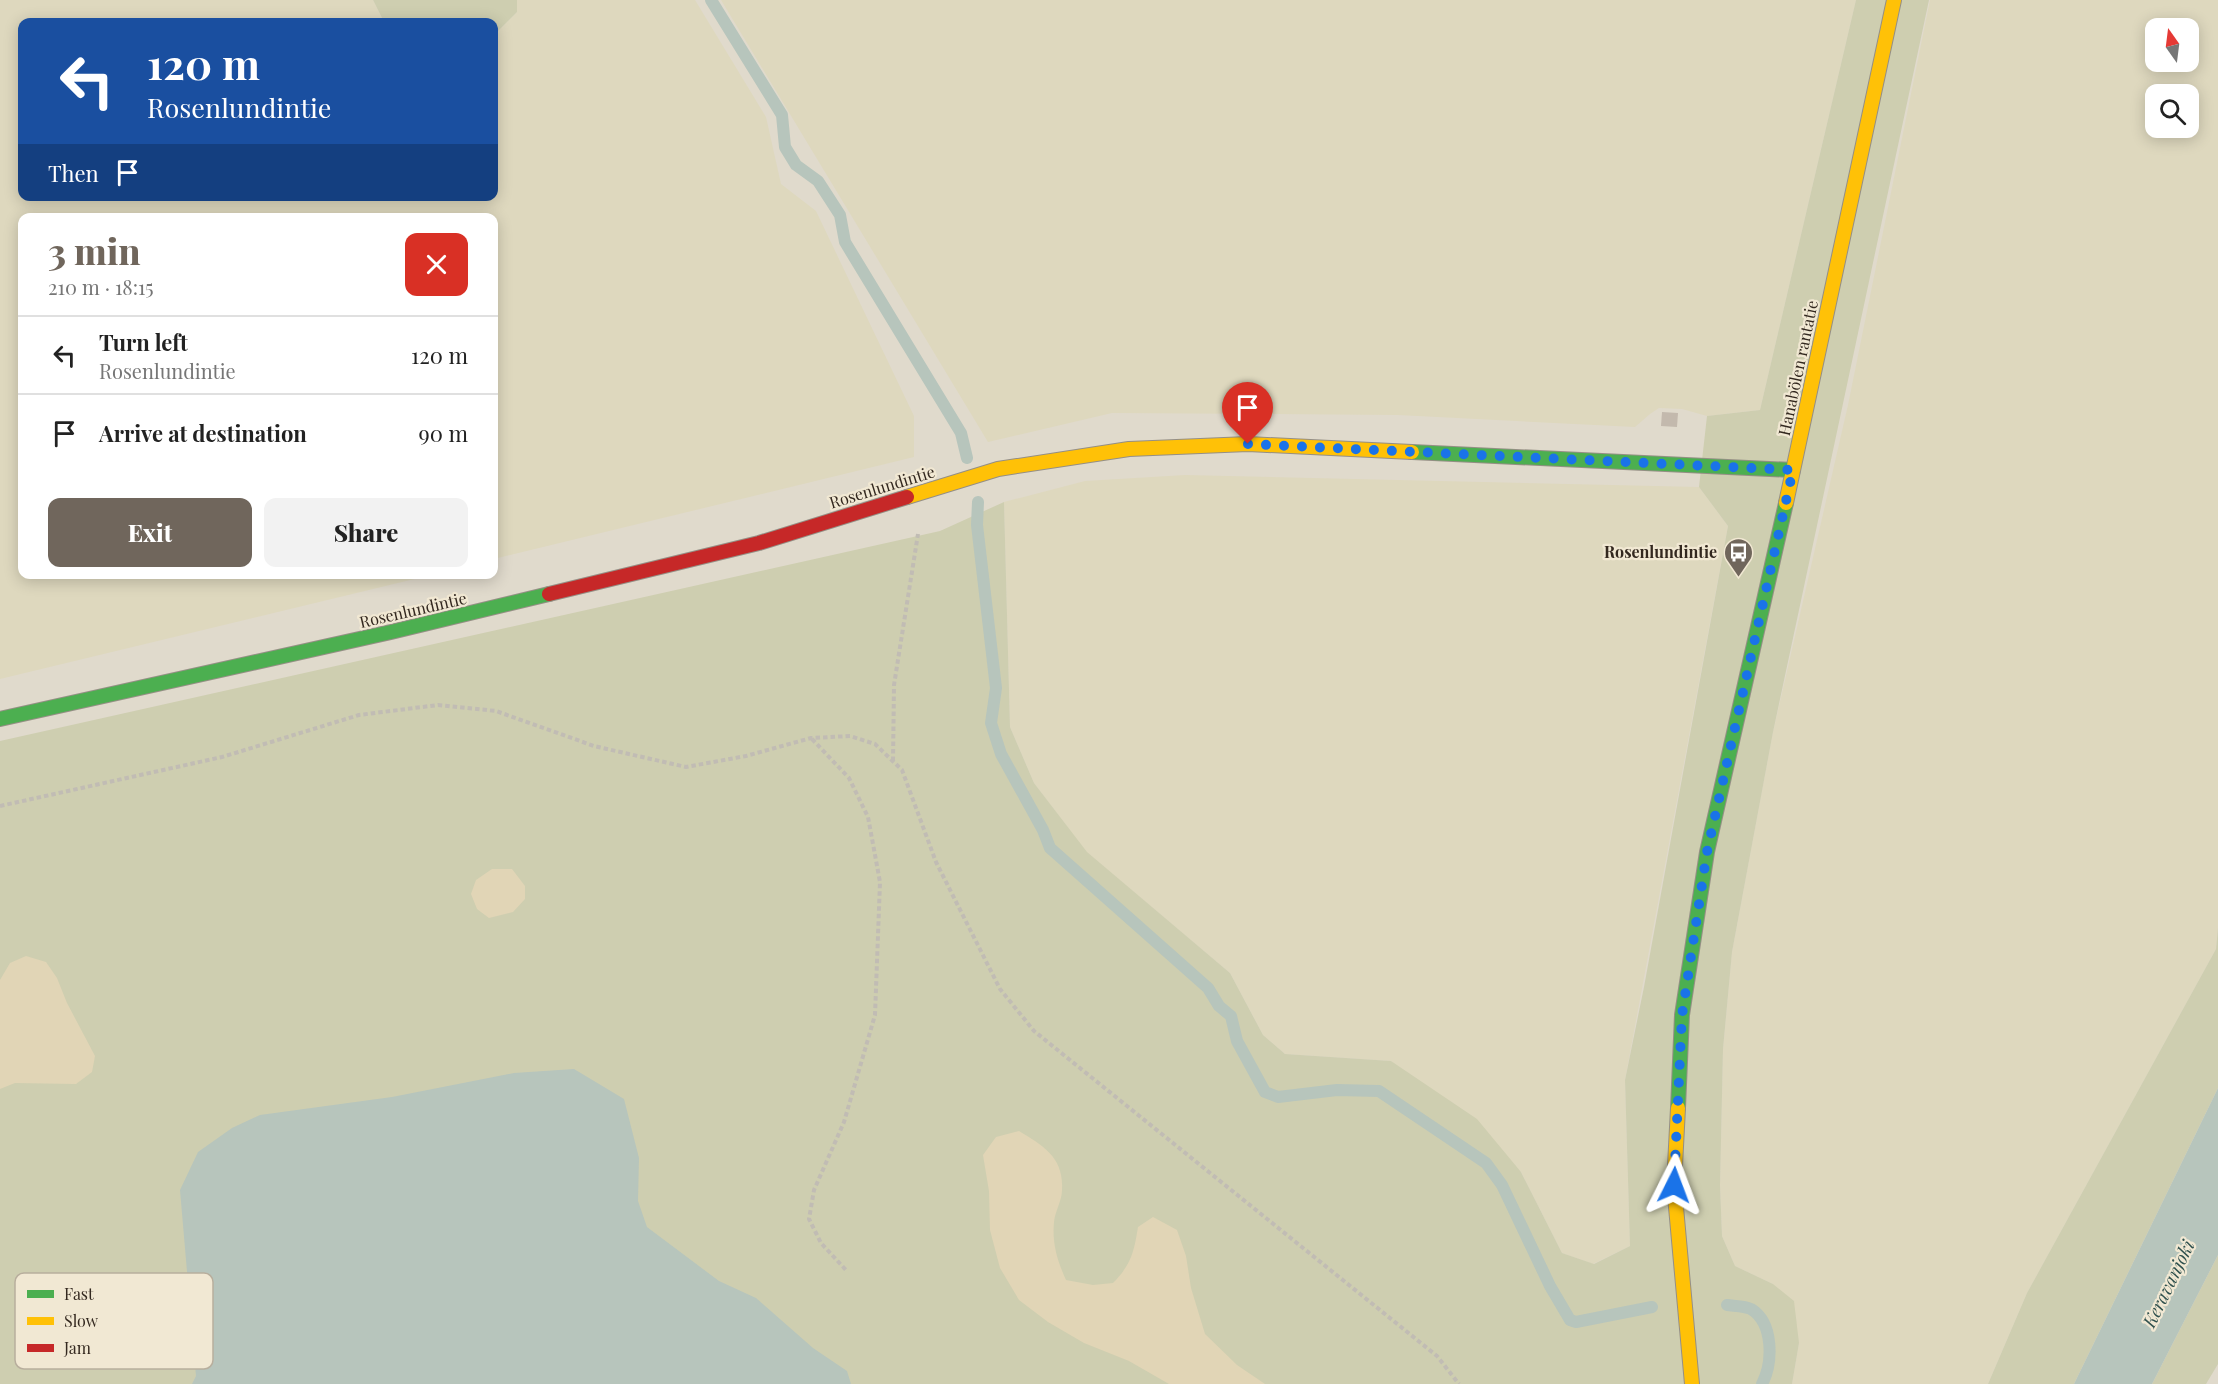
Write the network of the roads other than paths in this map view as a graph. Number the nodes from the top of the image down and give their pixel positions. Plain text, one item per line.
1 (1893, 0) edge
2 (1793, 470) junction
3 (0, 718) edge
4 (1692, 1384) edge

1 - 2 street, Hanabölen rantatie
2 - 3 street, Rosenlundintie
2 - 4 street, Hanabölen rantatie

